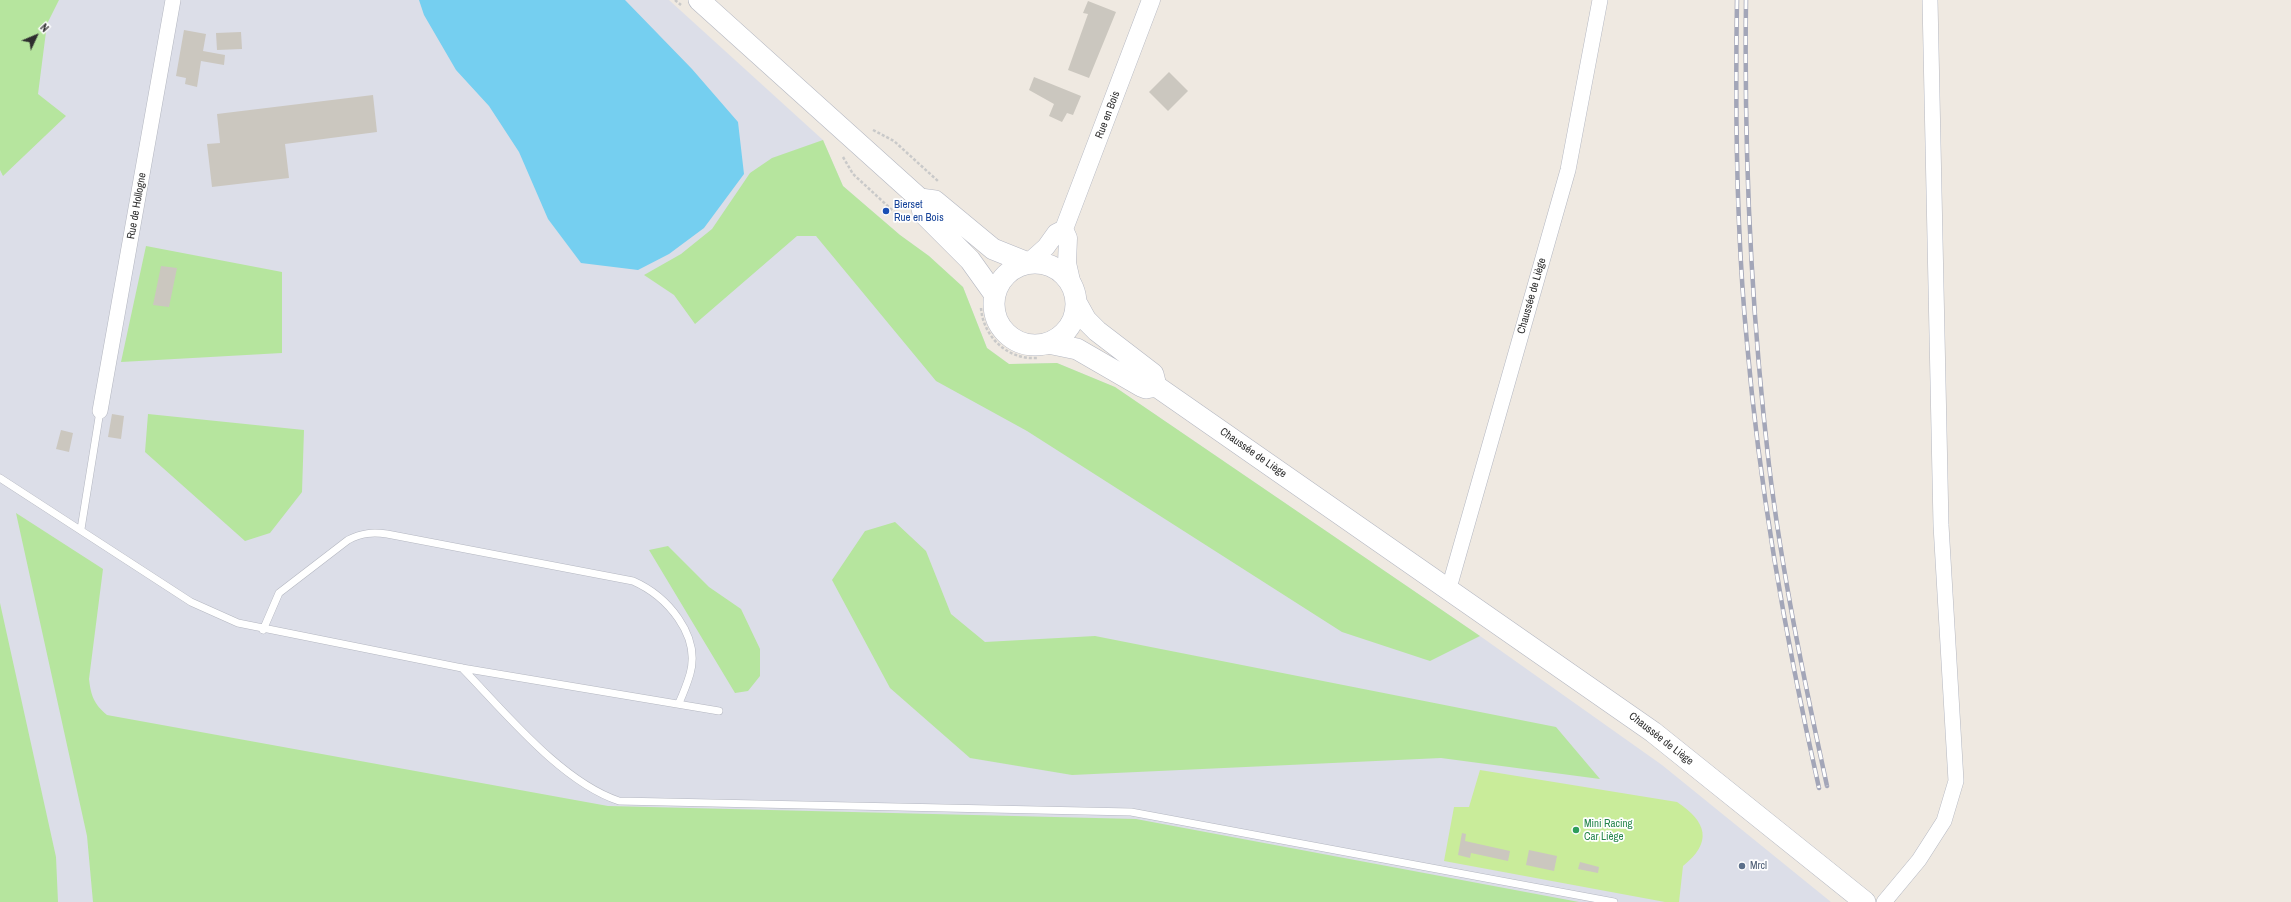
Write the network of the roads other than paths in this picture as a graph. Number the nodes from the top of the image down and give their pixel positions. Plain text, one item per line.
1 (173, 0) edge
2 (699, 0) edge
3 (1151, 0) edge
4 (1600, 0) edge
5 (1930, 0) edge
6 (920, 199) junction
7 (1064, 229) junction
8 (1028, 263) junction
9 (1074, 294) junction
10 (995, 295) junction
11 (1048, 343) junction
12 (1156, 386) junction
13 (100, 411) joint
14 (0, 478) edge
15 (82, 529) junction
16 (1449, 588) junction
17 (264, 630) junction
18 (462, 668) junction
19 (679, 703) junction
20 (719, 711) dead end
21 (1614, 902) edge
22 (1865, 902) edge
23 (1884, 902) edge

1 - 13 street, Rue de Hollogne
2 - 6 main road
3 - 7 street, Rue en Bois
4 - 16 street, Chaussée de Liège
5 - 23 street
6 - 8 main road
6 - 10 main road
7 - 8 street, Rue en Bois
7 - 9 street
8 - 9 main road
8 - 10 main road
9 - 11 main road
9 - 12 main road, Chaussée de Liège
10 - 11 main road
11 - 12 main road, Chaussée de Liège
12 - 16 main road, Chaussée de Liège
13 - 15 lane
14 - 15 lane
15 - 17 lane
16 - 22 main road, Chaussée de Liège
17 - 18 lane
17 - 19 lane
18 - 19 lane
18 - 21 lane
19 - 20 lane

